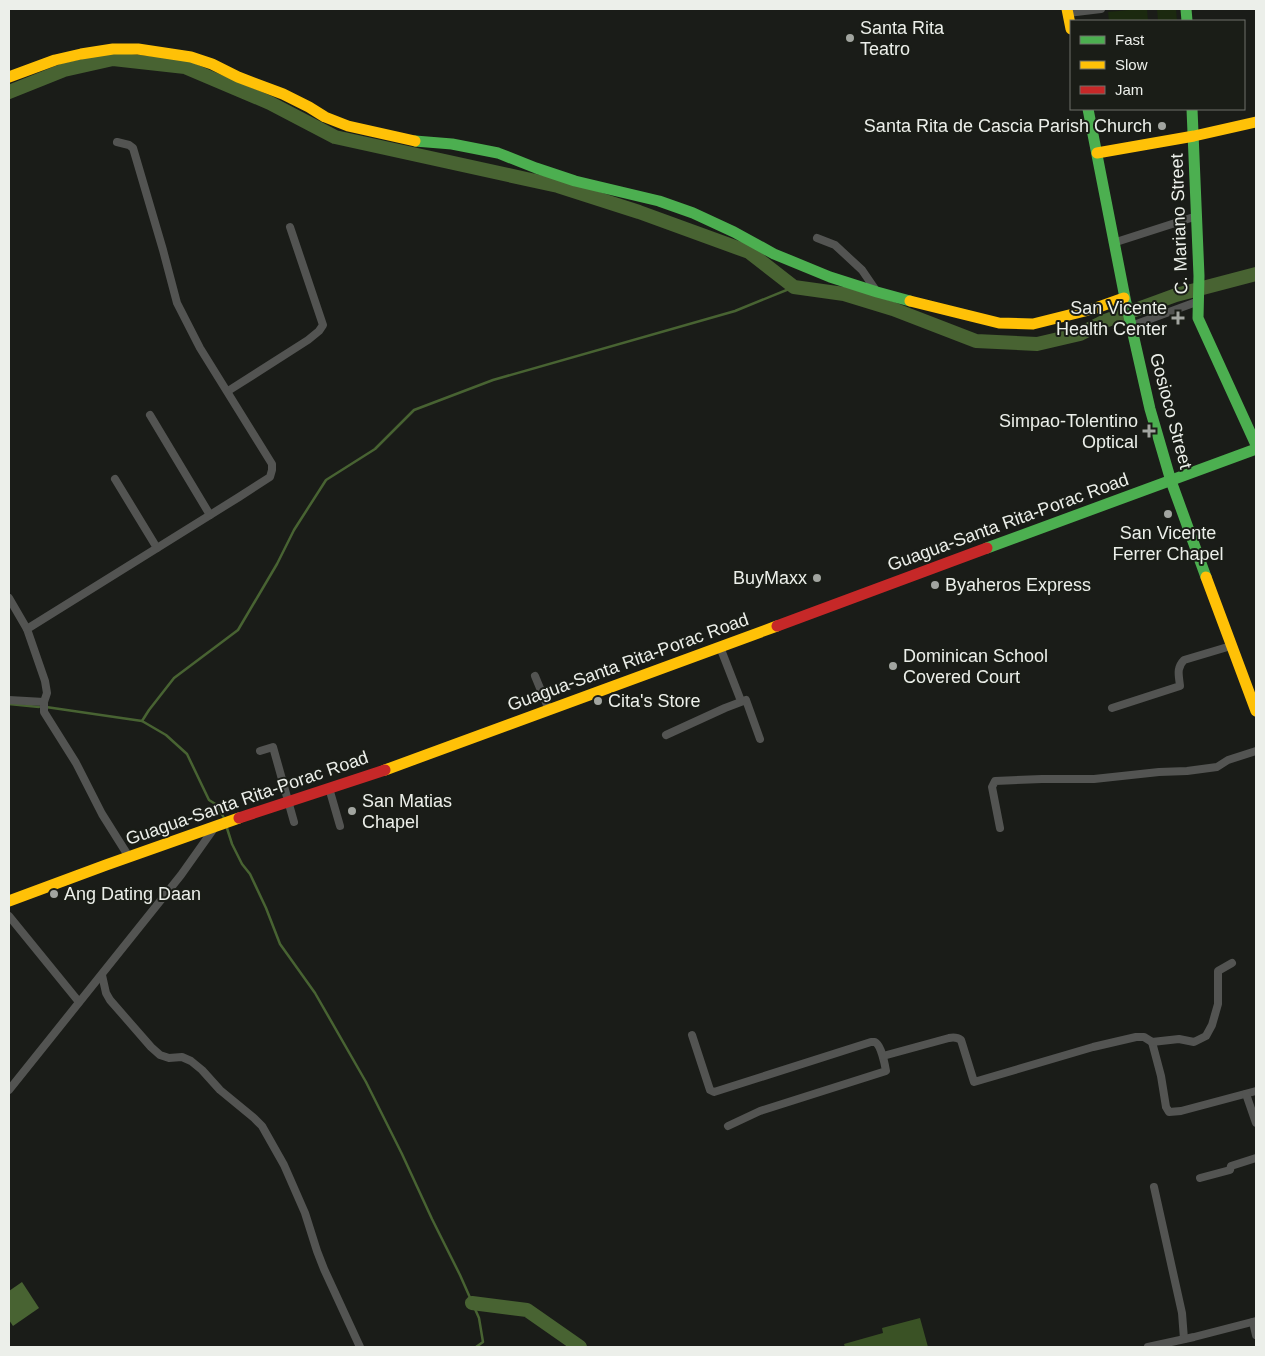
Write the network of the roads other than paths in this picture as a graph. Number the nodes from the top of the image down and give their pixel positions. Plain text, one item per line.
1 (1101, 9) edge
2 (1067, 11) edge
3 (1070, 24) edge
4 (9, 77) edge
5 (1088, 110) edge
6 (1192, 110) edge
7 (1256, 122) edge
8 (1194, 136) junction
9 (117, 142) dead end
10 (1097, 153) junction
11 (1197, 216) junction
12 (290, 227) dead end
13 (817, 238) dead end
14 (1114, 243) junction
15 (877, 292) junction
16 (1125, 300) junction
17 (1199, 300) junction
18 (1131, 324) junction
19 (228, 391) junction
20 (150, 415) dead end
21 (1256, 447) edge
22 (115, 479) dead end
23 (1171, 481) junction
24 (210, 516) junction
25 (157, 548) junction
26 (9, 598) edge
27 (27, 628) junction
28 (1231, 646) junction
29 (720, 647) junction
30 (535, 676) dead end
31 (9, 700) edge
32 (741, 701) junction
33 (44, 702) junction
34 (1112, 708) dead end
35 (549, 710) junction
36 (1256, 711) edge
37 (666, 735) dead end
38 (760, 739) dead end
39 (260, 751) dead end
40 (1256, 752) edge
41 (329, 788) junction
42 (288, 801) junction
43 (294, 822) dead end
44 (221, 825) junction
45 (340, 826) dead end
46 (1000, 828) dead end
47 (129, 857) junction
48 (9, 901) edge
49 (9, 916) edge
50 (1232, 963) dead end
51 (102, 975) junction
52 (79, 1002) junction
53 (692, 1035) dead end
54 (1152, 1042) junction
55 (882, 1056) junction
56 (9, 1090) edge
57 (1256, 1091) edge
58 (1246, 1094) junction
59 (1256, 1123) edge
60 (728, 1126) dead end
61 (1256, 1158) edge
62 (1200, 1178) dead end
63 (1154, 1187) dead end
64 (1255, 1321) edge
65 (1256, 1336) edge
66 (1194, 1337) junction
67 (1184, 1339) junction
68 (360, 1347) edge
69 (1148, 1347) edge
70 (1196, 1347) edge

1 - 2 street
2 - 3 street
4 - 15 street
5 - 10 street, Gosioco Street
6 - 8 street, C. Mariano Street
7 - 8 street
8 - 10 street
8 - 11 street, C. Mariano Street
9 - 19 street
10 - 14 street, Gosioco Street
11 - 14 street
11 - 17 street, C. Mariano Street
12 - 19 street
13 - 15 street
14 - 16 street, Gosioco Street
15 - 16 street
16 - 18 street, Gosioco Street
17 - 18 street
17 - 21 street, C. Mariano Street
18 - 23 street, Gosioco Street
19 - 24 street
20 - 24 street
21 - 23 street, Guagua-Santa Rita-Porac Road
22 - 25 street
23 - 28 street, Gosioco Street
23 - 29 street, Guagua-Santa Rita-Porac Road
24 - 25 street
25 - 27 street
26 - 27 street
27 - 33 street
28 - 34 street
28 - 36 street, Gosioco Street
29 - 32 street
29 - 35 street, Guagua-Santa Rita-Porac Road
30 - 35 street
31 - 33 street
32 - 37 street
32 - 38 street
33 - 47 street
35 - 41 street, Guagua-Santa Rita-Porac Road
39 - 42 street
40 - 46 street
41 - 42 street, Guagua-Santa Rita-Porac Road
41 - 45 street
42 - 43 street
42 - 44 street, Guagua-Santa Rita-Porac Road
44 - 47 street, Guagua-Santa Rita-Porac Road
44 - 51 street
47 - 48 street, Guagua-Santa Rita-Porac Road
49 - 52 street
50 - 54 street
51 - 52 street
51 - 68 street
52 - 56 street
53 - 55 street
54 - 55 street
54 - 58 street
55 - 60 street
57 - 58 street
58 - 59 street
61 - 62 street
63 - 67 street
64 - 65 street
64 - 66 street
66 - 67 street
66 - 70 street
67 - 69 street

